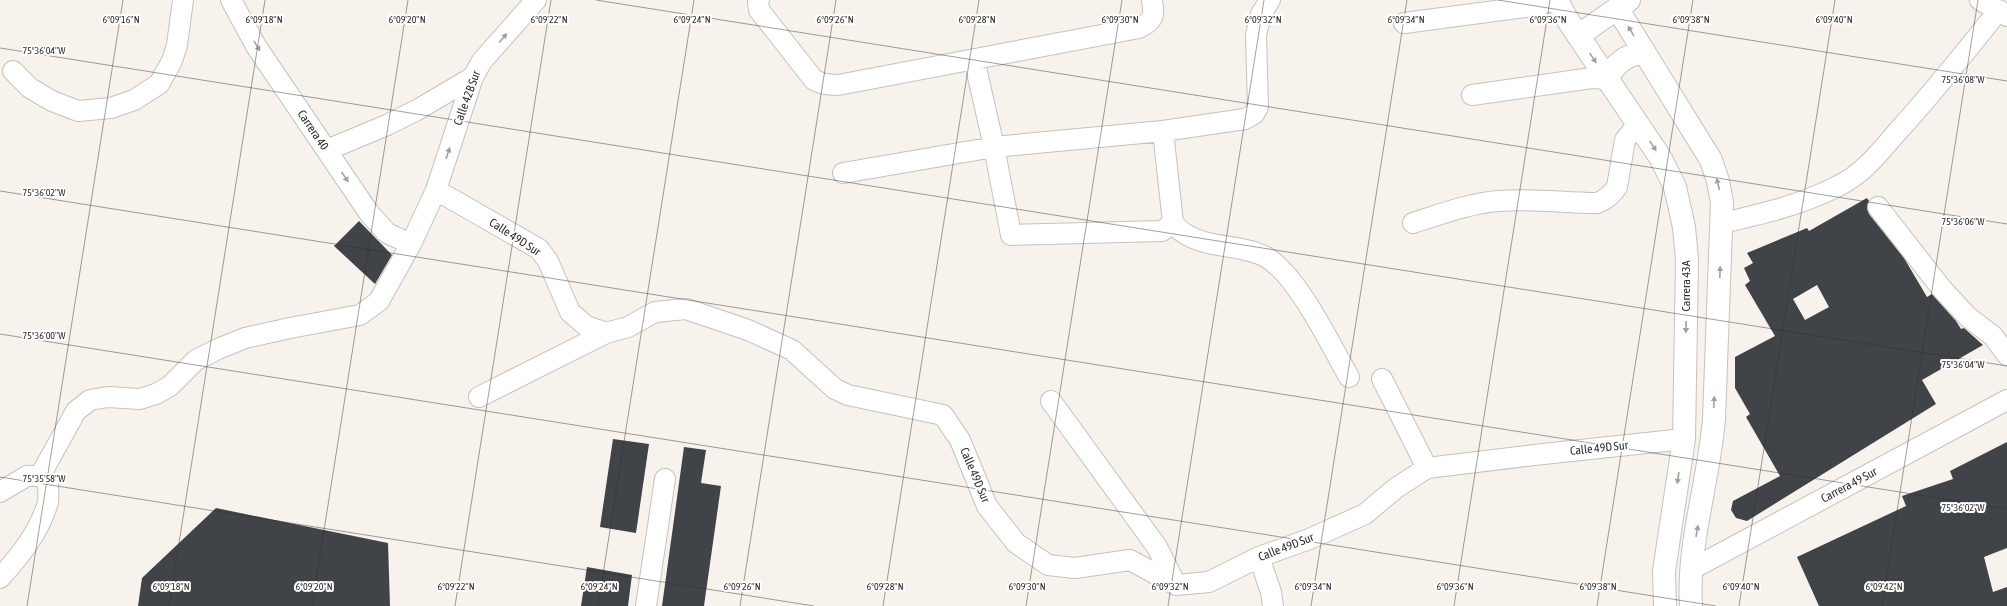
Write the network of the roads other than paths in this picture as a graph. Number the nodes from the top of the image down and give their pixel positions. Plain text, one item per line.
1 (183, 0) edge
2 (231, 0) edge
3 (536, 0) edge
4 (759, 0) edge
5 (1152, 0) edge
6 (1270, 0) edge
7 (1552, 0) edge
8 (1557, 0) edge
9 (1980, 0) edge
10 (1623, 4) edge
11 (2003, 13) edge
12 (1404, 23) dead end
13 (1578, 36) junction
14 (1645, 54) junction
15 (974, 59) junction
16 (13, 71) dead end
17 (473, 77) junction
18 (1607, 79) junction
19 (1472, 95) dead end
20 (1638, 124) junction
21 (1163, 131) junction
22 (994, 147) junction
23 (327, 150) junction
24 (843, 173) dead end
25 (436, 190) junction
26 (1878, 207) dead end
27 (1722, 222) junction
28 (1173, 223) junction
29 (1413, 223) dead end
30 (411, 244) junction
31 (606, 333) junction
32 (2007, 355) edge
33 (1349, 377) dead end
34 (1382, 379) dead end
35 (479, 397) dead end
36 (2007, 400) edge
37 (1051, 401) dead end
38 (1684, 439) junction
39 (1427, 468) junction
40 (40, 476) junction
41 (665, 479) dead end
42 (0, 492) edge
43 (1259, 556) junction
44 (1692, 570) junction
45 (0, 578) edge
46 (1176, 585) junction
47 (646, 606) edge
48 (1273, 606) edge
49 (1665, 606) edge
50 (1691, 606) edge

1 - 16 street
2 -> 23 street, Carrera 40
17 -> 3 street, Calle 42B Sur
4 - 15 street
5 - 15 street
6 - 21 street
7 - 12 street
8 - 13 main road, Carrera 43A
9 - 11 street
10 - 13 main road
14 -> 10 main road
11 - 27 street
13 -> 18 main road, Carrera 43A
14 - 18 main road
27 -> 14 main road
15 - 22 street
17 - 23 street
25 -> 17 street, Calle 42B Sur
18 - 19 street
18 - 20 main road, Carrera 43A
20 - 29 street
20 -> 38 main road, Carrera 43A
21 - 22 street
21 - 28 street
22 - 24 street
22 - 28 street
23 -> 30 street, Carrera 40
25 - 30 street
25 - 31 street, Calle 49D Sur
26 - 32 street
44 -> 27 main road
28 - 33 street
30 - 40 street
31 - 35 street
31 - 46 street, Calle 49D Sur
34 - 39 street
36 - 44 street, Carrera 49 Sur
37 - 46 street
38 - 39 street, Calle 49D Sur
38 -> 49 main road, Carrera 43A
39 - 43 street, Calle 49D Sur
40 - 42 street
40 - 45 street
41 - 47 street
43 - 46 street, Calle 49D Sur
43 - 48 street
44 - 50 main road

